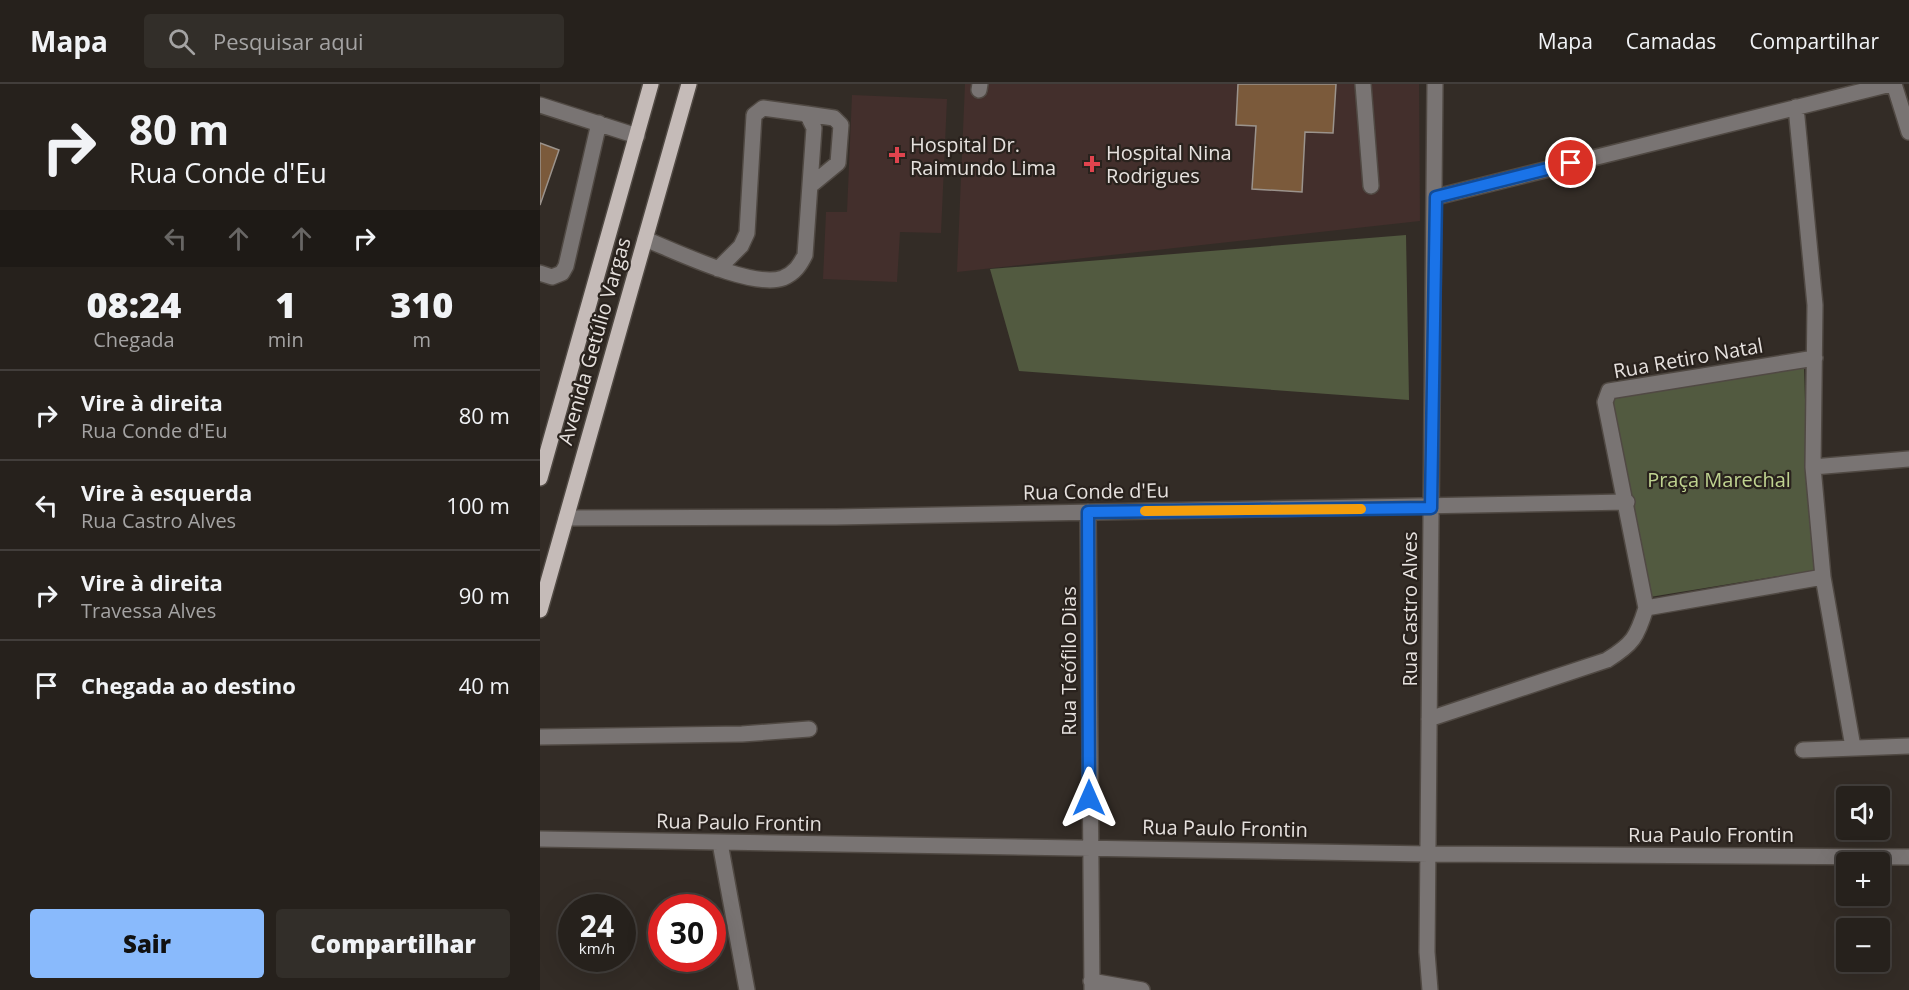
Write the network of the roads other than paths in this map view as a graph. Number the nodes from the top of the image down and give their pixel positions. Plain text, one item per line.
1 (651, 84) edge
2 (689, 84) edge
3 (1363, 84) edge
4 (1436, 84) edge
5 (1893, 84) edge
6 (540, 105) edge
7 (1796, 107) junction
8 (807, 114) junction
9 (599, 123) junction
10 (1909, 132) edge
11 (637, 136) junction
12 (810, 186) junction
13 (1371, 186) dead end
14 (1436, 197) junction
15 (645, 239) junction
16 (718, 269) junction
17 (540, 273) edge
18 (1815, 358) junction
19 (1909, 459) edge
20 (1813, 467) junction
21 (540, 478) edge
22 (1627, 502) junction
23 (1431, 508) junction
24 (1088, 512) junction
25 (566, 518) junction
26 (1823, 577) junction
27 (1646, 608) junction
28 (540, 610) edge
29 (1429, 719) junction
30 (809, 729) dead end
31 (540, 737) edge
32 (1909, 746) edge
33 (1852, 747) junction
34 (1803, 750) dead end
35 (540, 839) edge
36 (720, 843) junction
37 (1090, 846) junction
38 (1428, 854) junction
39 (1909, 857) edge
40 (1092, 986) edge
41 (747, 990) edge
42 (1142, 990) edge
43 (1430, 990) edge

1 - 11 main road, Avenida Getúlio Vargas
2 - 15 main road, Avenida Getúlio Vargas
3 - 13 street
4 - 14 street, Rua Castro Alves
5 - 7 street
5 - 10 street
6 - 9 street
7 - 14 street
7 - 18 street
8 - 12 street
8 - 12 street
8 - 16 street
9 - 11 street
9 - 17 street
11 - 21 main road, Avenida Getúlio Vargas
12 - 16 street
14 - 23 street, Rua Castro Alves
15 - 16 street
15 - 25 main road, Avenida Getúlio Vargas
18 - 20 street
18 - 22 street, Rua Retiro Natal
19 - 20 street
20 - 26 street
22 - 23 street, Rua Conde d'Eu
22 - 27 street, Rua Retiro Natal
23 - 24 street, Rua Conde d'Eu
23 - 29 street, Rua Castro Alves
24 - 25 street, Rua Conde d'Eu
24 - 37 street, Rua Teófilo Dias
25 - 28 main road, Avenida Getúlio Vargas
26 - 27 street
26 - 33 street
27 - 29 street
29 - 38 street, Rua Castro Alves
30 - 31 street
32 - 33 street
33 - 34 street
35 - 36 street, Rua Paulo Frontin
36 - 37 street, Rua Paulo Frontin
36 - 41 street
37 - 38 street, Rua Paulo Frontin
37 - 40 street, Rua Teófilo Dias
38 - 39 street, Rua Paulo Frontin
38 - 43 street, Rua Castro Alves
40 - 42 street

